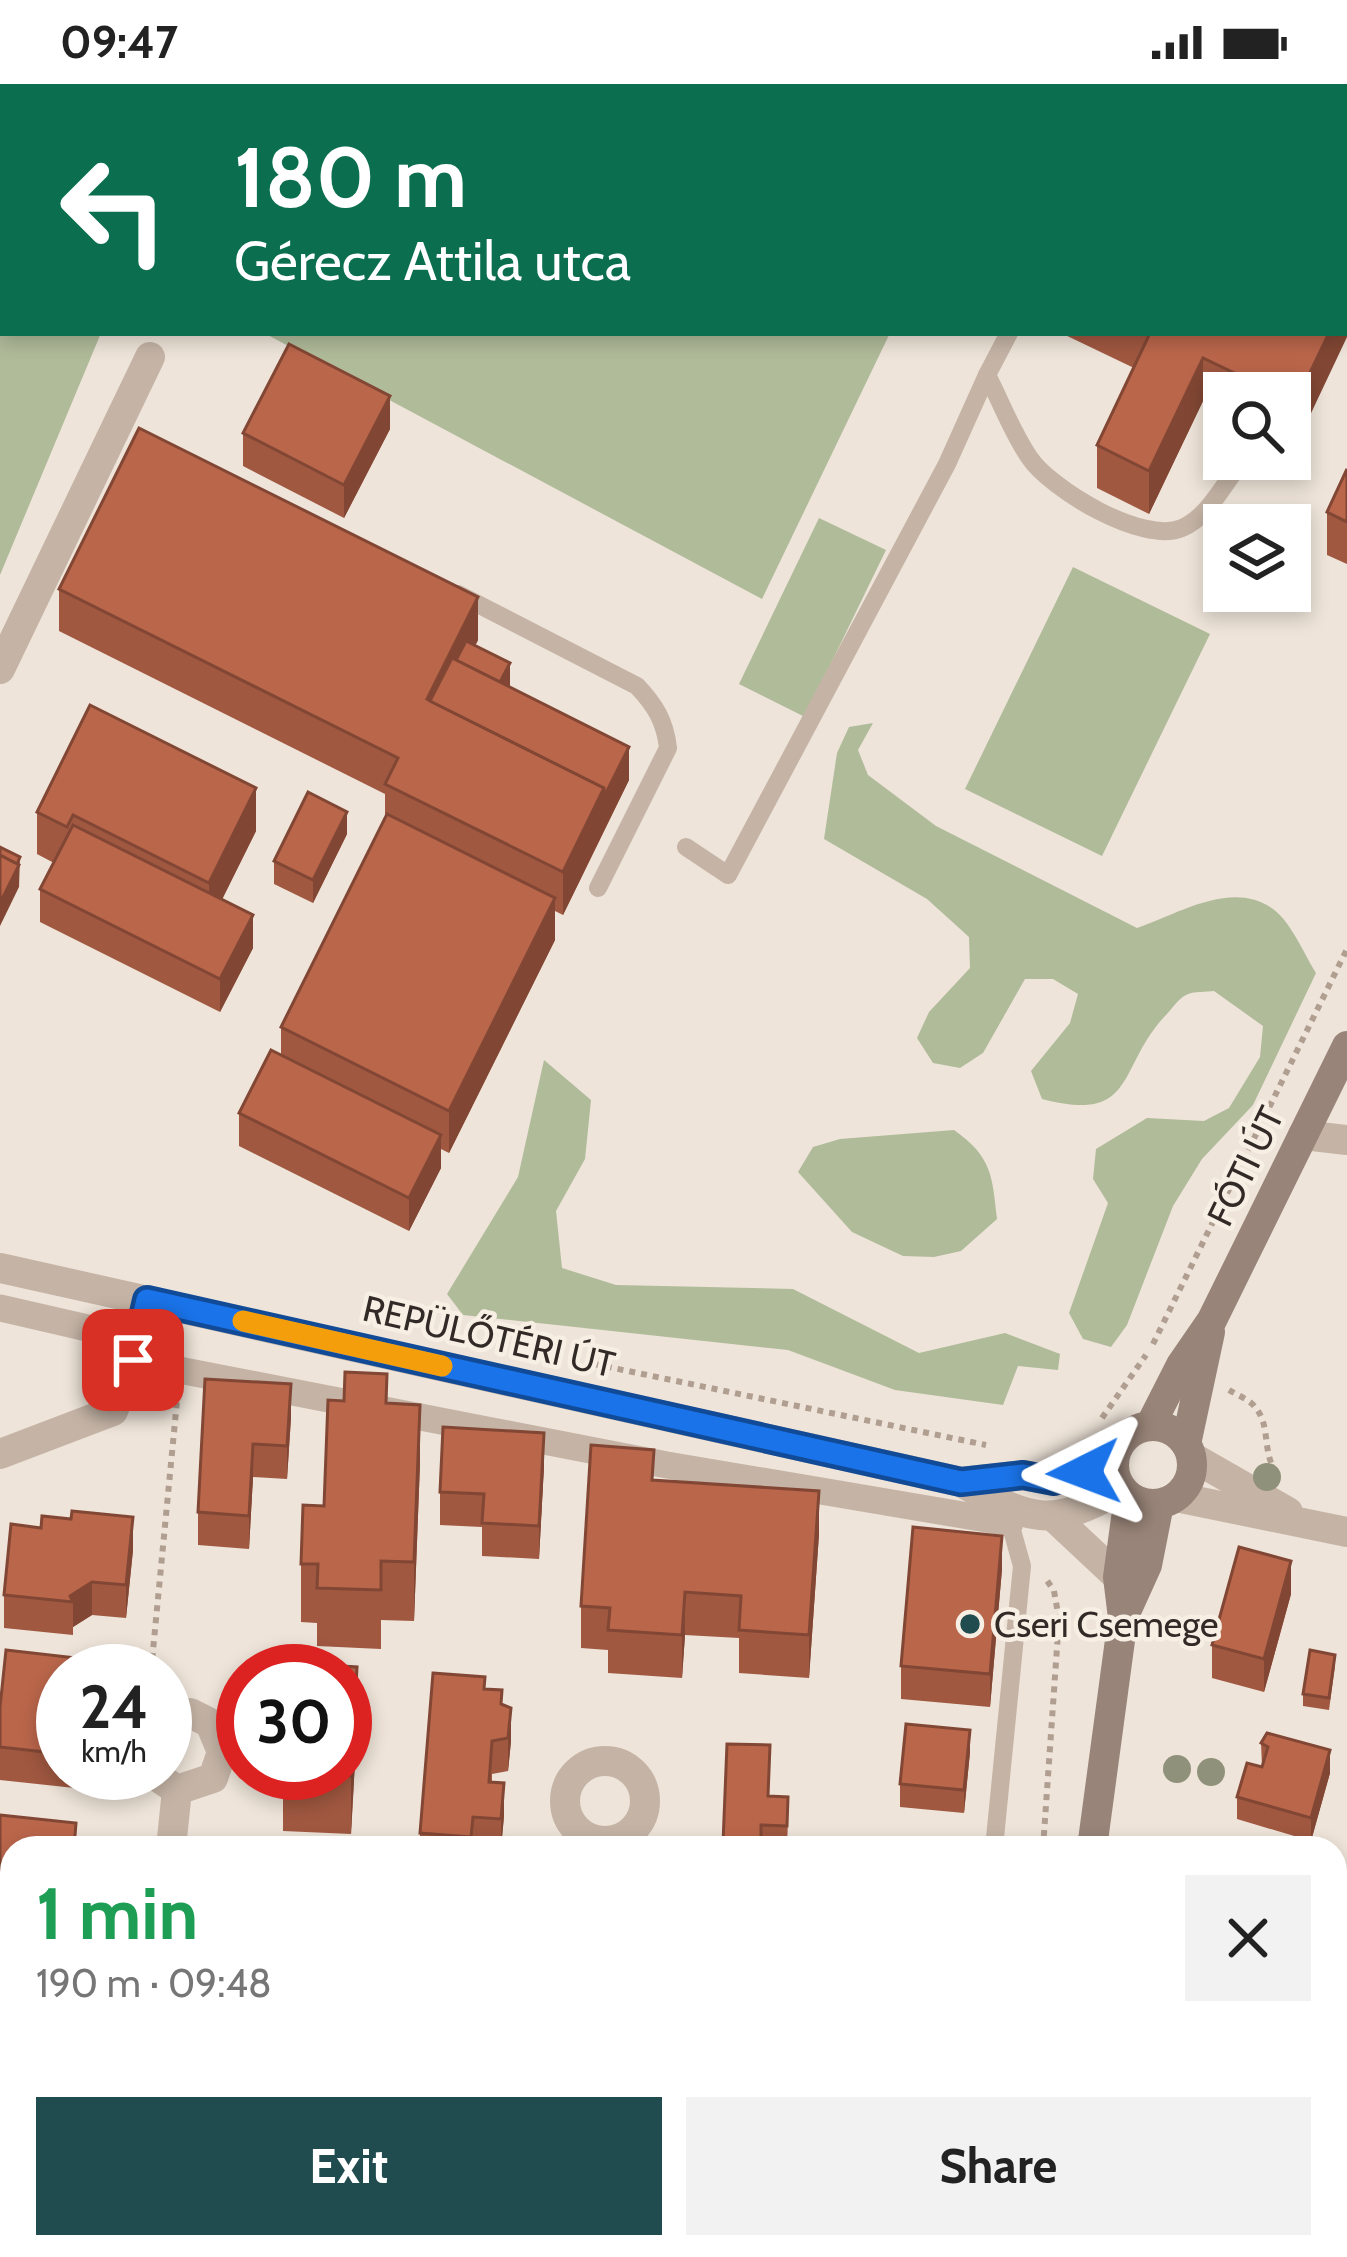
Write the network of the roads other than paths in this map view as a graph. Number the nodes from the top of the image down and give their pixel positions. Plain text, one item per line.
1 (1007, 336) edge
2 (150, 357) dead end
3 (987, 375) junction
4 (1228, 480) edge
5 (431, 580) edge
6 (0, 670) edge
7 (686, 847) dead end
8 (598, 888) dead end
9 (1347, 1046) edge
10 (1303, 1135) junction
11 (1347, 1140) edge
12 (0, 1268) edge
13 (147, 1300) junction
14 (0, 1308) edge
15 (1212, 1320) junction
16 (109, 1334) joint
17 (133, 1360) junction
18 (1150, 1426) junction
19 (1107, 1436) junction
20 (1189, 1450) junction
21 (0, 1454) edge
22 (961, 1482) junction
23 (1146, 1497) junction
24 (1055, 1518) junction
25 (1010, 1522) joint
26 (1309, 1524) junction
27 (1347, 1532) edge
28 (1118, 1577) junction
29 (1123, 1618) junction
30 (192, 1714) edge
31 (192, 1780) edge
32 (167, 1800) edge
33 (170, 1836) edge
34 (995, 1836) edge
35 (1094, 1836) edge

1 - 3 lane
2 - 6 street
3 - 4 lane
3 - 7 lane
5 - 8 lane
9 - 10 main road, FÓTI ÚT
10 - 11 street
10 - 15 main road, FÓTI ÚT
12 - 13 street, REPÜLŐTÉRI ÚT
13 - 17 street
13 - 22 street, REPÜLŐTÉRI ÚT
14 - 16 street
15 - 18 main road, FÓTI ÚT
15 - 20 main road, FÓTI ÚT
16 - 17 lane
17 - 21 street
17 - 25 street
18 - 19 main road
18 - 20 main road
19 - 22 street, REPÜLŐTÉRI ÚT
19 - 23 main road, FÓTI ÚT
20 - 23 main road, FÓTI ÚT
20 - 26 street
22 - 24 street, REPÜLŐTÉRI ÚT
23 - 24 street
23 - 26 street
23 - 28 main road, FÓTI ÚT
23 - 29 main road, FÓTI ÚT
24 - 28 street, REPÜLŐTÉRI ÚT
25 - 34 lane
26 - 27 street
28 - 29 main road, FÓTI ÚT
29 - 35 main road, FÓTI ÚT
30 - 31 street
32 - 33 street

